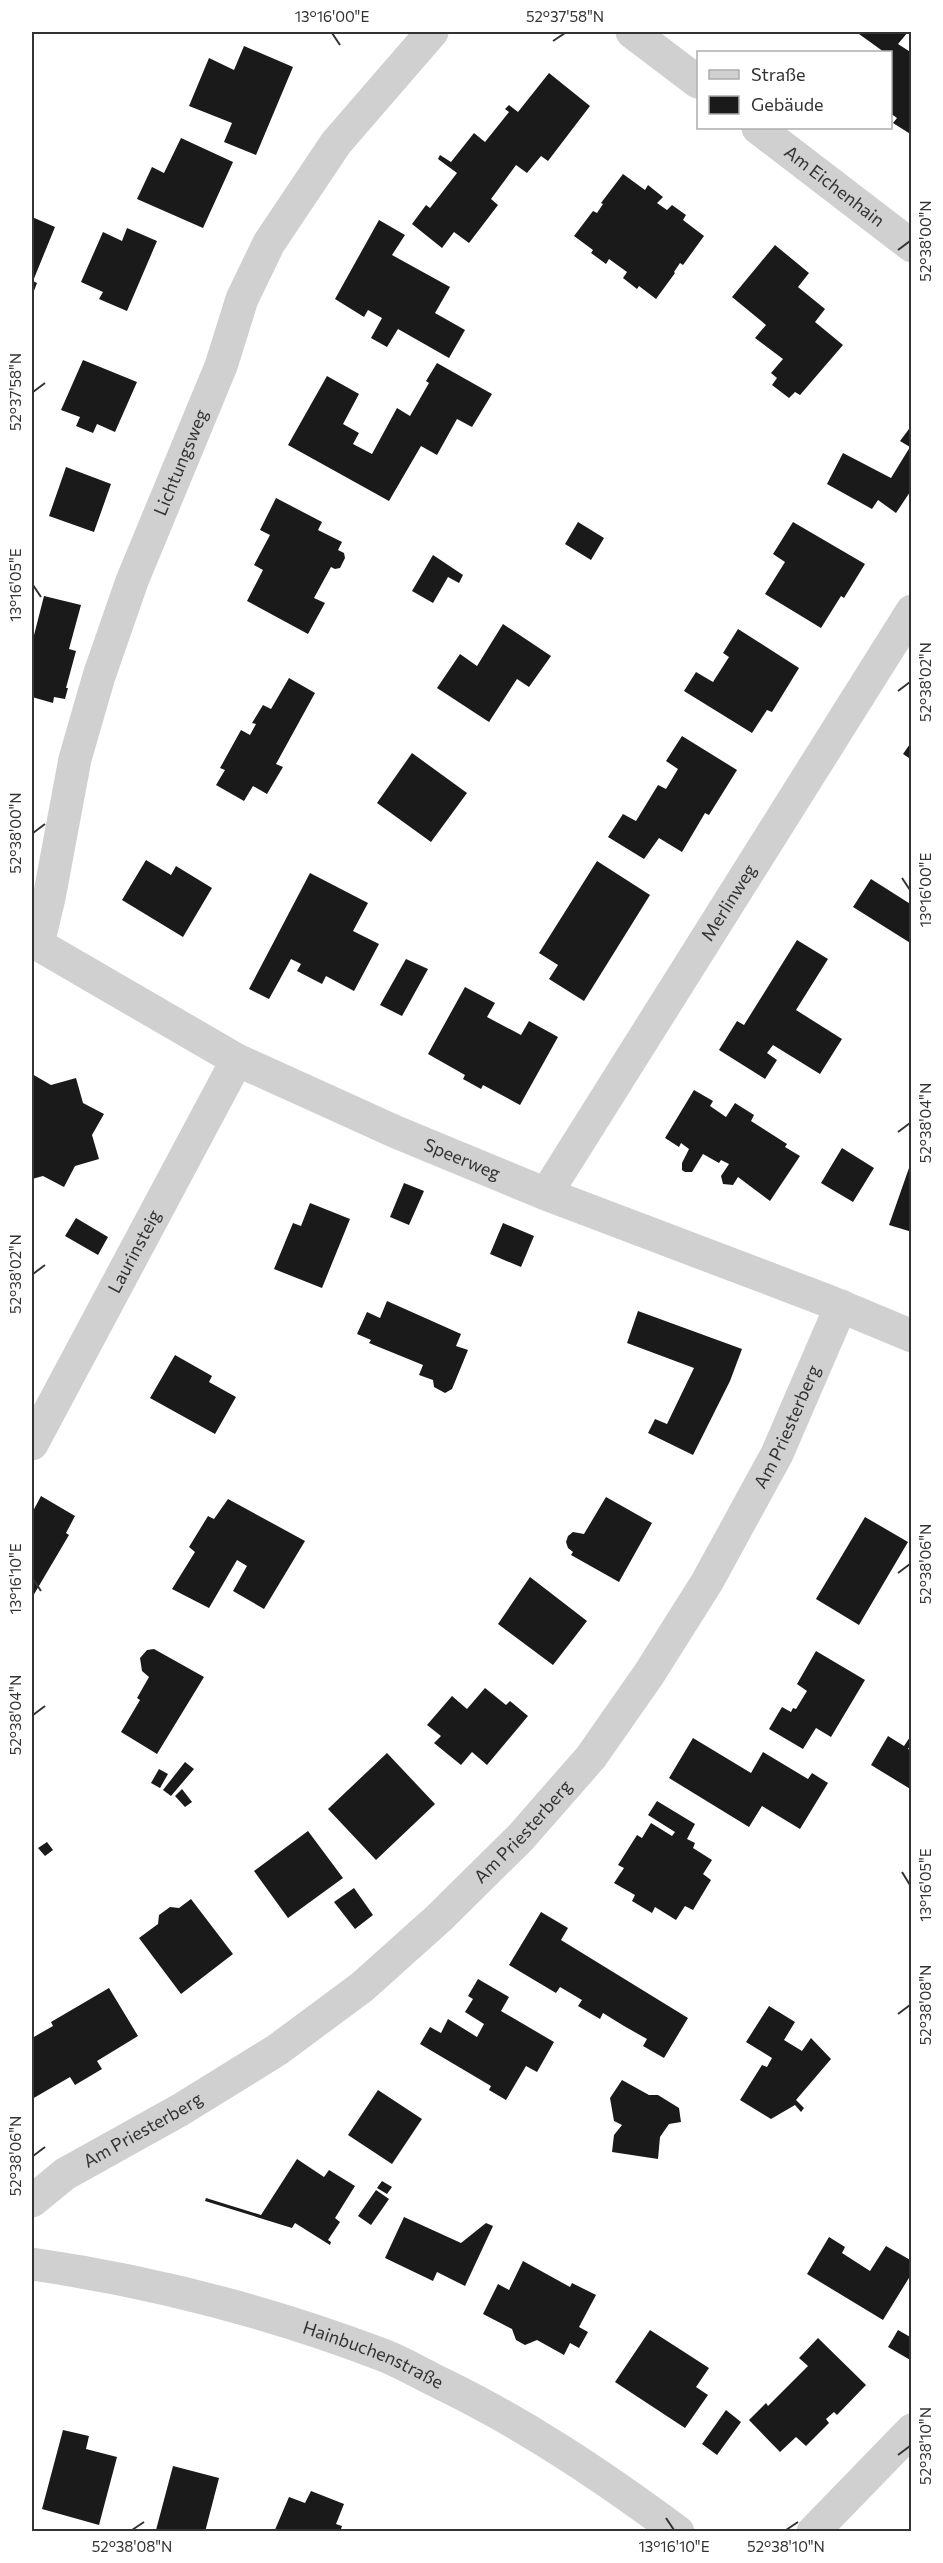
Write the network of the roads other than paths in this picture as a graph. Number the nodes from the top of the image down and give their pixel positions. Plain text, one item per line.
1 (432, 32) edge
2 (632, 32) edge
3 (697, 81) edge
4 (759, 129) edge
5 (912, 246) edge
6 (912, 611) edge
7 (35, 942) edge
8 (237, 1060) junction
9 (546, 1194) junction
10 (841, 1306) junction
11 (912, 1336) edge
12 (32, 1444) edge
13 (32, 2201) edge
14 (32, 2264) edge
15 (912, 2430) edge
16 (678, 2532) edge
17 (813, 2532) edge

1 - 7 street, Lichtungsweg
2 - 3 street
4 - 5 street, Am Eichenhain
6 - 9 street, Merlinweg
7 - 8 street, Speerweg
8 - 9 street, Speerweg
8 - 12 street, Laurinsteig
9 - 10 street, Speerweg
10 - 11 street, Speerweg
10 - 13 street, Am Priesterberg
14 - 16 street, Hainbuchenstraße
15 - 17 street

